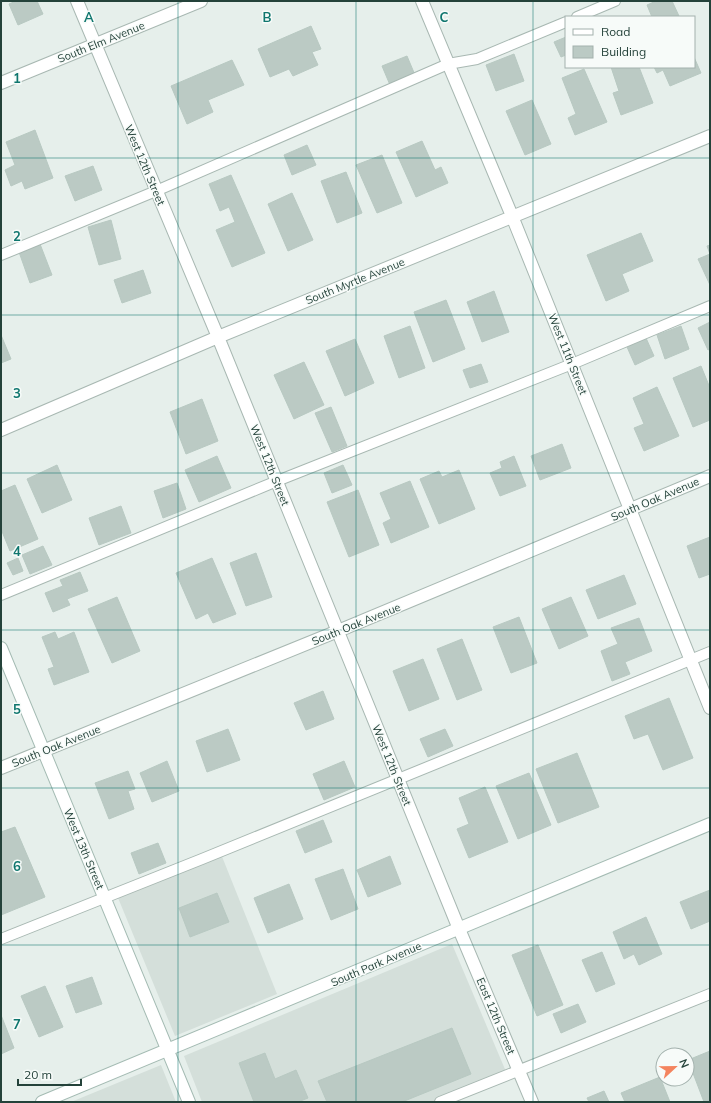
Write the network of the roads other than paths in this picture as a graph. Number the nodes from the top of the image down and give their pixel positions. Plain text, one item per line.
1 (77, 1) edge
2 (201, 1) edge
3 (422, 1) edge
4 (615, 1) edge
5 (579, 16) edge
6 (565, 22) edge
7 (94, 44) junction
8 (448, 64) junction
9 (1, 83) edge
10 (710, 136) edge
11 (156, 191) junction
12 (512, 216) junction
13 (1, 255) edge
14 (710, 306) edge
15 (218, 337) junction
16 (572, 364) junction
17 (1, 430) edge
18 (710, 476) edge
19 (277, 481) junction
20 (631, 509) junction
21 (1, 595) edge
22 (338, 631) junction
23 (1, 648) edge
24 (710, 652) edge
25 (691, 660) junction
26 (710, 708) edge
27 (43, 751) junction
28 (1, 768) edge
29 (397, 778) junction
30 (710, 824) edge
31 (104, 898) junction
32 (459, 930) junction
33 (1, 938) edge
34 (710, 994) edge
35 (168, 1051) junction
36 (519, 1070) junction
37 (42, 1102) edge
38 (189, 1102) edge
39 (440, 1102) edge
40 (532, 1102) edge

1 - 7 street, West 12th Street
2 - 7 street, South Elm Avenue
3 - 8 street, West 11th Street
4 - 5 lane
6 - 8 lane
7 - 9 street, South Elm Avenue
7 - 11 street, West 12th Street
8 - 11 lane
8 - 12 street, West 11th Street
10 - 12 street, South Myrtle Avenue
11 - 13 lane
11 - 15 street, West 12th Street
12 - 15 street, South Myrtle Avenue
12 - 16 street, West 11th Street
14 - 16 lane
15 - 17 street, South Myrtle Avenue
15 - 19 street, West 12th Street
16 - 19 lane
16 - 20 street, West 11th Street
18 - 20 street, South Oak Avenue
19 - 21 lane
19 - 22 street, West 12th Street
20 - 22 street, South Oak Avenue
20 - 25 street, West 11th Street
22 - 27 street, South Oak Avenue
22 - 29 street, West 12th Street
23 - 27 street, West 13th Street
24 - 25 lane
25 - 26 street, West 11th Street
25 - 29 lane
27 - 28 street, South Oak Avenue
27 - 31 street, West 13th Street
29 - 31 lane
29 - 32 street, West 12th Street
30 - 32 street, South Park Avenue
31 - 33 lane
31 - 35 street, West 13th Street
32 - 35 street, South Park Avenue
32 - 36 street, East 12th Street
34 - 36 lane
35 - 37 street, South Park Avenue
35 - 38 street, West 13th Street
36 - 39 lane
36 - 40 street, East 12th Street

